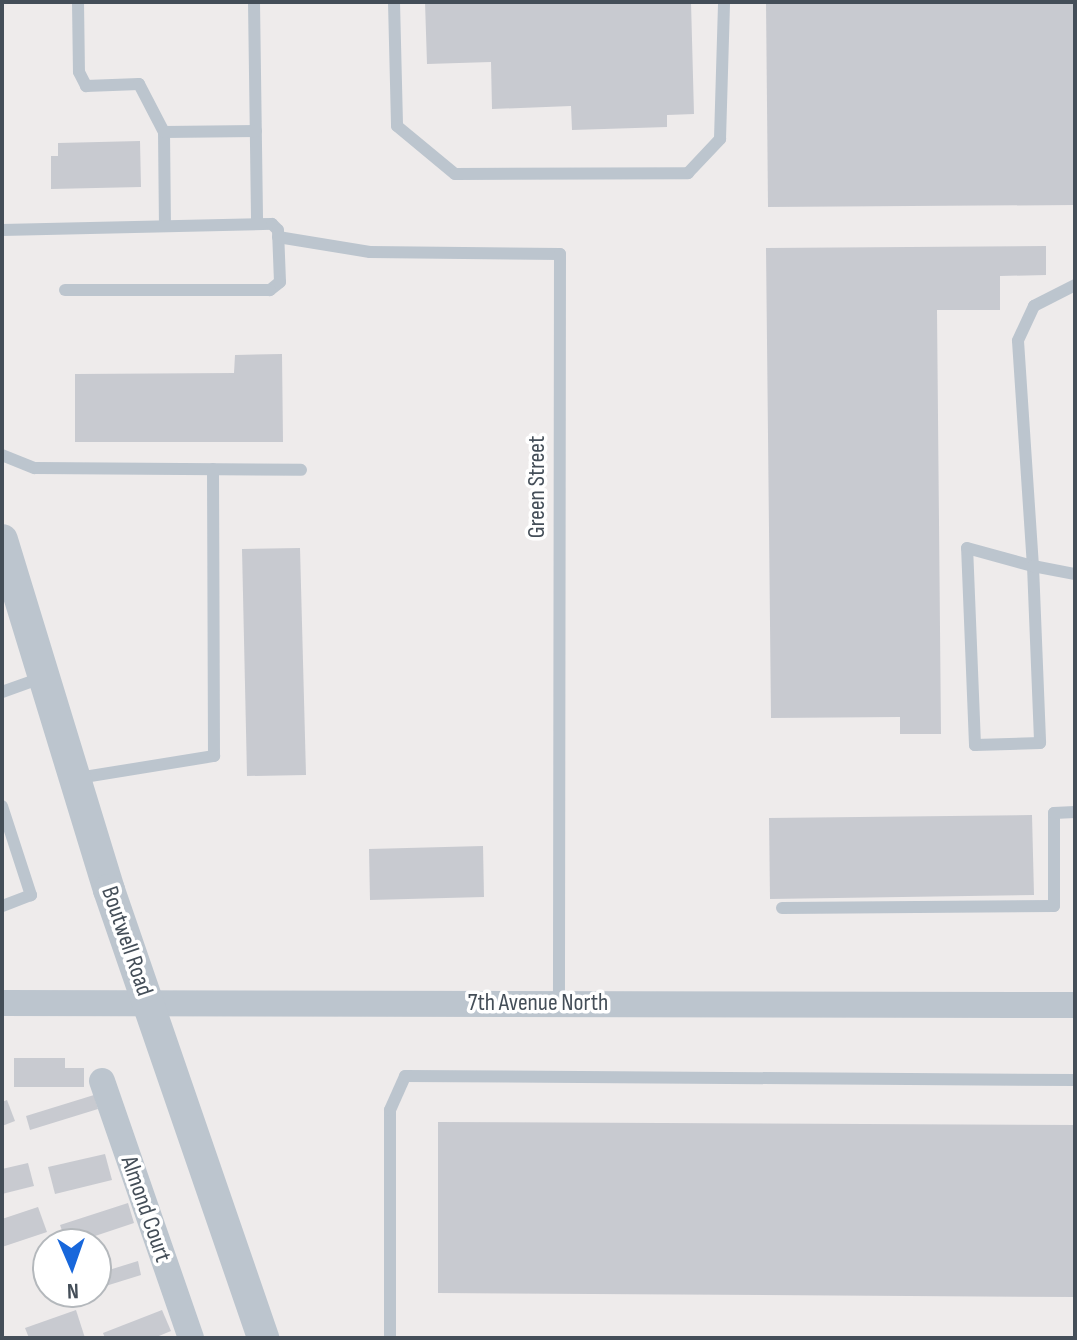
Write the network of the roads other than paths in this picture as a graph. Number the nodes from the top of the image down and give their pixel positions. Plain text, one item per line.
1 (78, 2) edge
2 (254, 2) edge
3 (394, 2) edge
4 (724, 2) edge
5 (256, 131) junction
6 (164, 132) junction
7 (257, 224) junction
8 (165, 225) junction
9 (2, 230) edge
10 (278, 237) junction
11 (1075, 285) edge
12 (65, 290) dead end
13 (2, 455) edge
14 (213, 469) junction
15 (301, 470) dead end
16 (2, 540) edge
17 (1033, 566) junction
18 (1075, 574) edge
19 (10, 593) edge
20 (44, 677) junction
21 (2, 692) edge
22 (75, 779) junction
23 (2, 806) edge
24 (1075, 812) edge
25 (2, 906) edge
26 (782, 908) dead end
27 (147, 1002) junction
28 (2, 1003) edge
29 (559, 1003) junction
30 (1075, 1005) edge
31 (1075, 1080) edge
32 (102, 1081) dead end
33 (191, 1338) edge
34 (263, 1338) edge
35 (390, 1338) edge

1 - 6 lane
2 - 5 lane
3 - 4 lane
5 - 6 lane
5 - 7 lane
6 - 8 lane
7 - 8 lane
7 - 10 lane
8 - 9 lane
10 - 12 lane
10 - 29 lane, Green Street
11 - 17 lane
13 - 14 lane
14 - 15 lane
14 - 22 lane
16 - 19 street, Boutwell Road
17 - 17 lane
17 - 18 lane
19 - 20 street, Boutwell Road
20 - 21 lane
20 - 22 street, Boutwell Road
22 - 27 street, Boutwell Road
23 - 25 lane
24 - 26 lane
27 - 28 street, 7th Avenue North
27 - 29 street, 7th Avenue North
27 - 34 street, Boutwell Road
29 - 30 street, 7th Avenue North
31 - 35 lane
32 - 33 street, Almond Court

